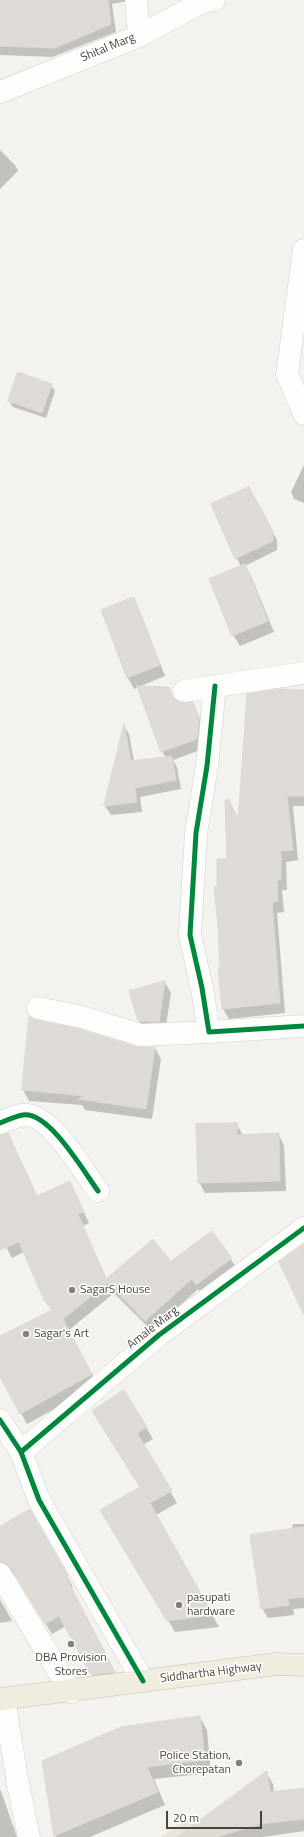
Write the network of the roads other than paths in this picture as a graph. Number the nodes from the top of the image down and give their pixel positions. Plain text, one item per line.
1 (136, 0) edge
2 (214, 0) edge
3 (139, 36) junction
4 (0, 92) edge
5 (303, 261) edge
6 (304, 414) edge
7 (304, 673) edge
8 (215, 686) junction
9 (184, 691) dead end
10 (38, 1008) dead end
11 (304, 1026) edge
12 (209, 1032) junction
13 (0, 1123) edge
14 (98, 1191) dead end
15 (304, 1228) edge
16 (0, 1420) edge
17 (21, 1452) junction
18 (0, 1574) edge
19 (304, 1664) edge
20 (143, 1681) junction
21 (71, 1692) junction
22 (2, 1699) edge
23 (29, 1837) edge

1 - 3 street
2 - 3 street, Shital Marg
3 - 4 street, Shital Marg
5 - 6 street
7 - 8 street
8 - 9 street
8 - 12 street
10 - 12 street
11 - 12 street
13 - 14 street
15 - 17 street, Amale Marg
16 - 17 street
17 - 20 street
18 - 21 street
19 - 20 highway, Siddhartha Highway
20 - 21 highway, Siddhartha Highway
21 - 22 highway, Siddhartha Highway
22 - 23 street

